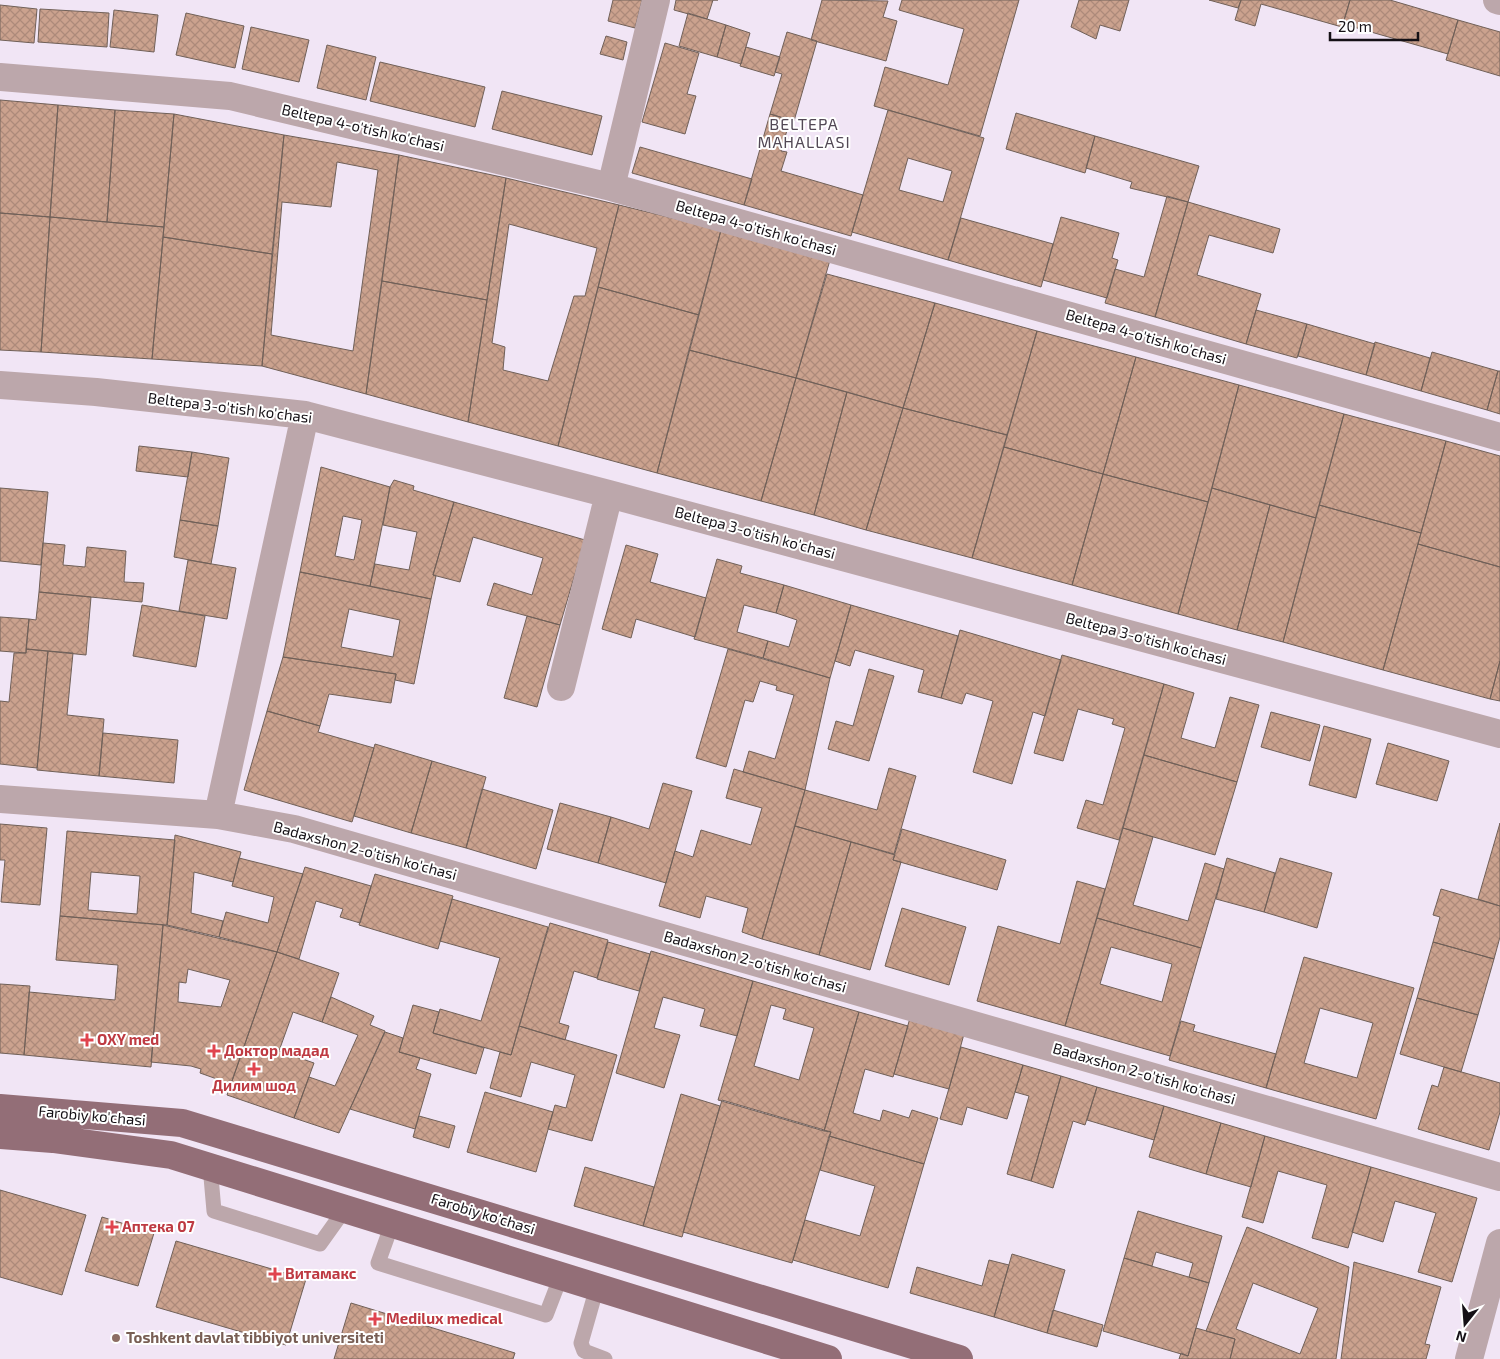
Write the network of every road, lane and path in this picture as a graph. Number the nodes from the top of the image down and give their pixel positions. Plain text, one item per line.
1 (656, 0) edge
2 (0, 78) edge
3 (611, 187) junction
4 (0, 385) edge
5 (305, 415) junction
6 (1500, 436) edge
7 (609, 494) junction
8 (561, 688) dead end
9 (1500, 734) edge
10 (0, 799) edge
11 (218, 815) junction
12 (0, 1108) edge
13 (0, 1135) edge
14 (207, 1166) junction
15 (1500, 1177) edge
16 (345, 1209) junction
17 (392, 1224) junction
18 (1500, 1243) edge
19 (561, 1276) junction
20 (596, 1287) junction
21 (605, 1359) edge
22 (828, 1359) edge
23 (959, 1359) edge
24 (1470, 1359) edge

1 - 3 street
2 - 3 street, Beltepa 4-o'tish ko'chasi
3 - 6 street, Beltepa 4-o'tish ko'chasi
4 - 5 street, Beltepa 3-o'tish ko'chasi
5 - 7 street, Beltepa 3-o'tish ko'chasi
5 - 11 street
7 - 8 street
7 - 9 street, Beltepa 3-o'tish ko'chasi
10 - 11 street, Badaxshon 2-o'tish ko'chasi
11 - 15 street, Badaxshon 2-o'tish ko'chasi
12 - 23 main road, Farobiy ko'chasi
13 - 14 main road, Farobiy ko'chasi
14 - 16 main road, Farobiy ko'chasi
14 - 16 lane
16 - 17 main road, Farobiy ko'chasi
17 - 19 main road, Farobiy ko'chasi
17 - 19 lane
18 - 24 street
19 - 20 main road, Farobiy ko'chasi
20 - 21 lane
20 - 22 main road, Farobiy ko'chasi

